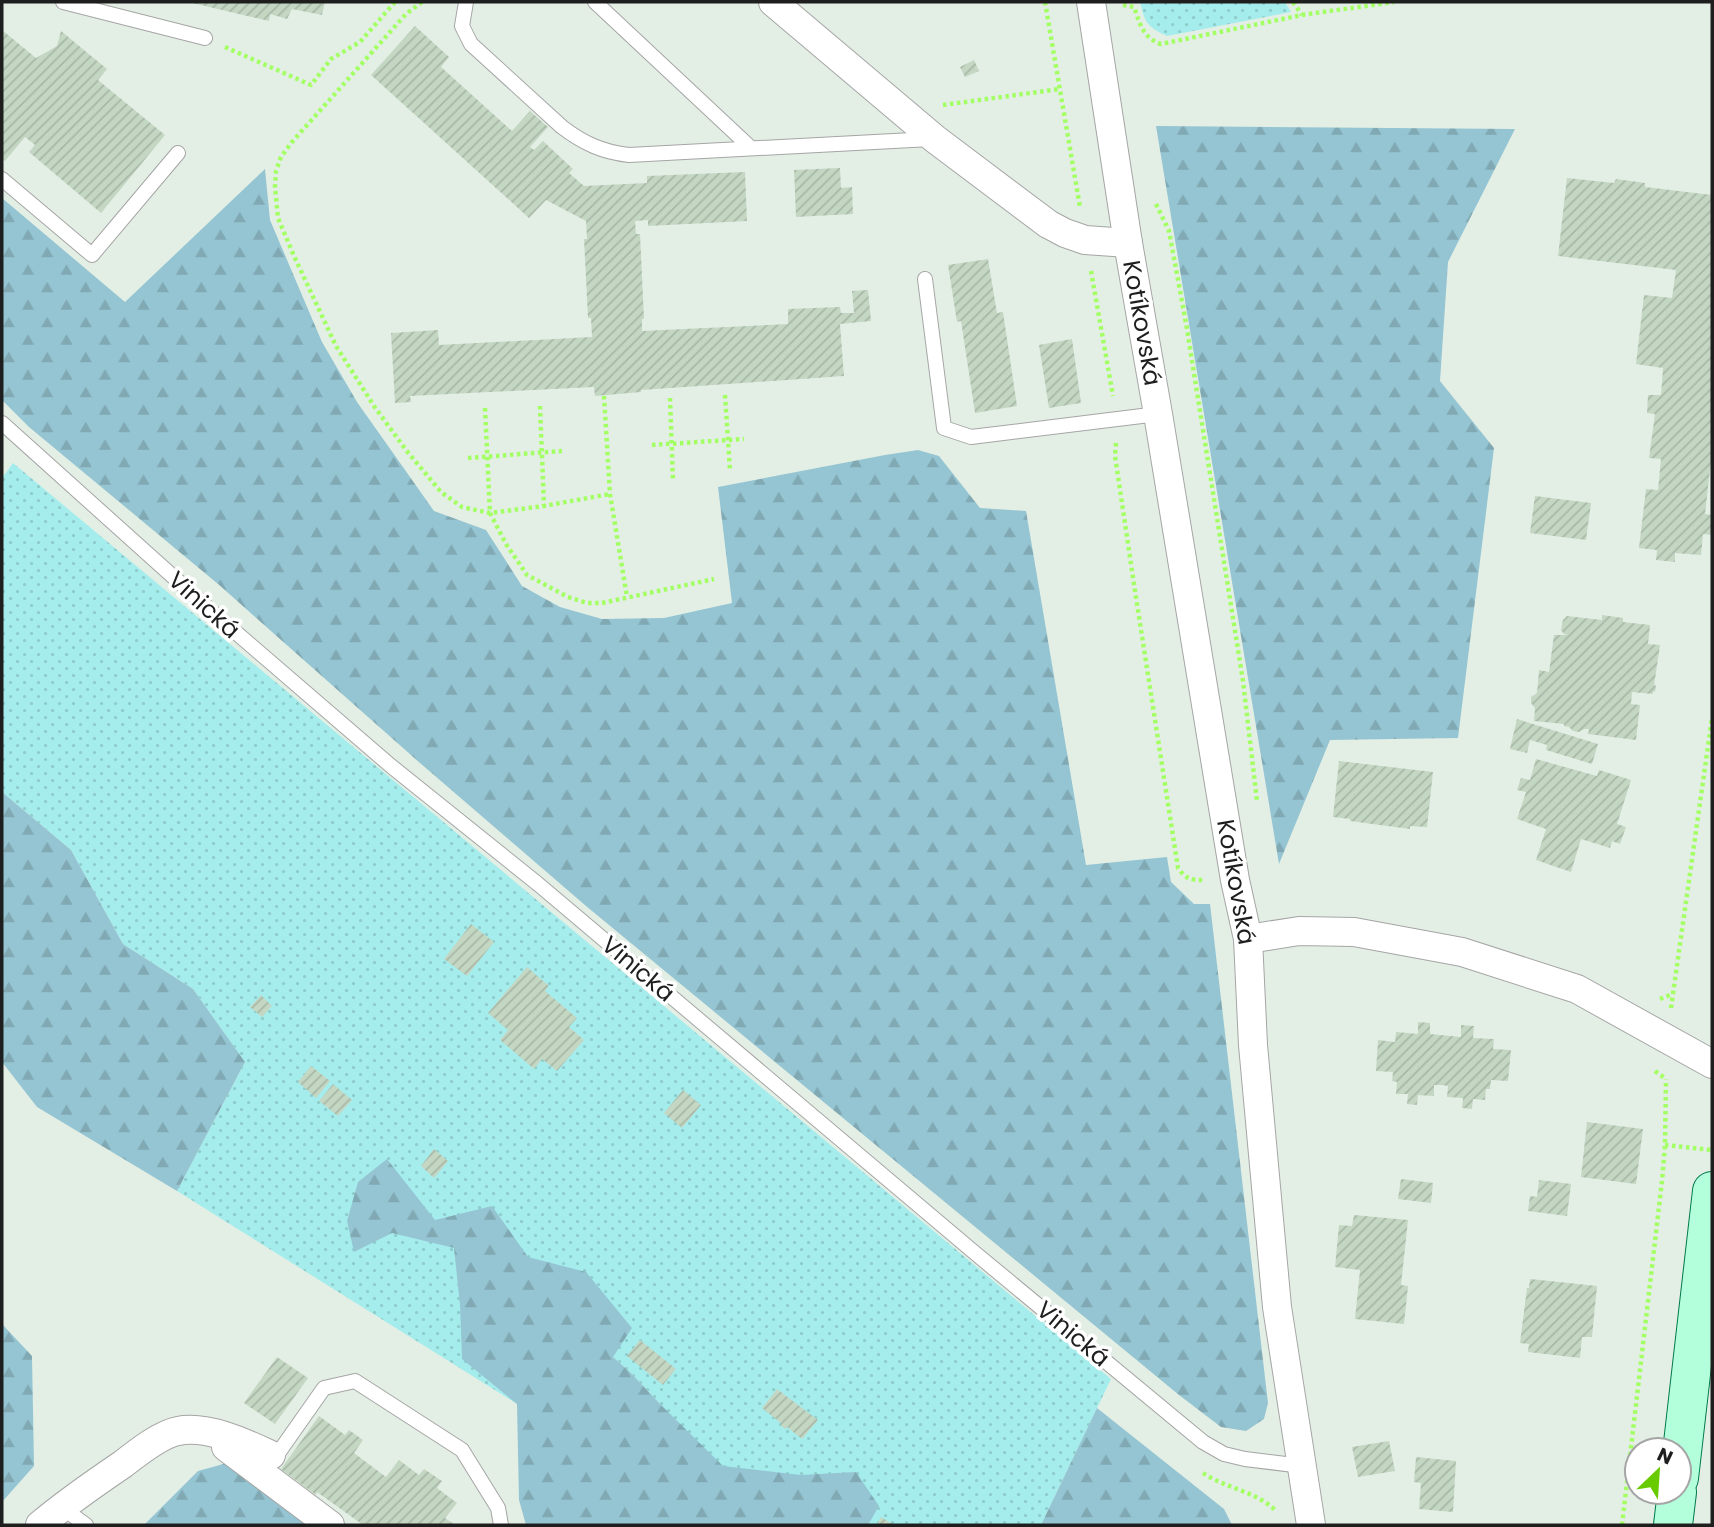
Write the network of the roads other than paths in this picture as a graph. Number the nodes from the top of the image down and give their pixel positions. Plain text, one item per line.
1 (63, 2) edge
2 (466, 2) edge
3 (595, 2) edge
4 (773, 2) edge
5 (1091, 2) edge
6 (205, 38) road end
7 (935, 139) junction
8 (751, 148) junction
9 (178, 153) dead end
10 (2, 179) edge
11 (1128, 243) junction
12 (925, 279) dead end
13 (1158, 414) junction
14 (2, 423) edge
15 (1248, 939) junction
16 (1712, 1065) edge
17 (1712, 1191) edge
18 (203, 1430) junction
19 (1684, 1436) edge
20 (271, 1455) joint
21 (1302, 1466) junction
22 (1676, 1506) edge
23 (51, 1516) edge
24 (86, 1525) edge
25 (330, 1525) edge
26 (501, 1525) edge
27 (1311, 1525) edge
28 (1674, 1525) edge

1 - 6 lane
2 - 8 lane
3 - 8 lane
4 - 7 street, Kotíkovská
5 - 11 street, Kotíkovská
7 - 8 lane
7 - 11 street, Kotíkovská
9 - 10 lane
11 - 13 street, Kotíkovská
12 - 13 lane
13 - 15 street, Kotíkovská
14 - 21 lane, Vinická
15 - 16 street
15 - 21 street, Kotíkovská
17 - 19 main road
18 - 20 street
18 - 23 street
18 - 25 street
20 - 26 lane
21 - 27 street, Kotíkovská
22 - 28 main road
23 - 24 lane

